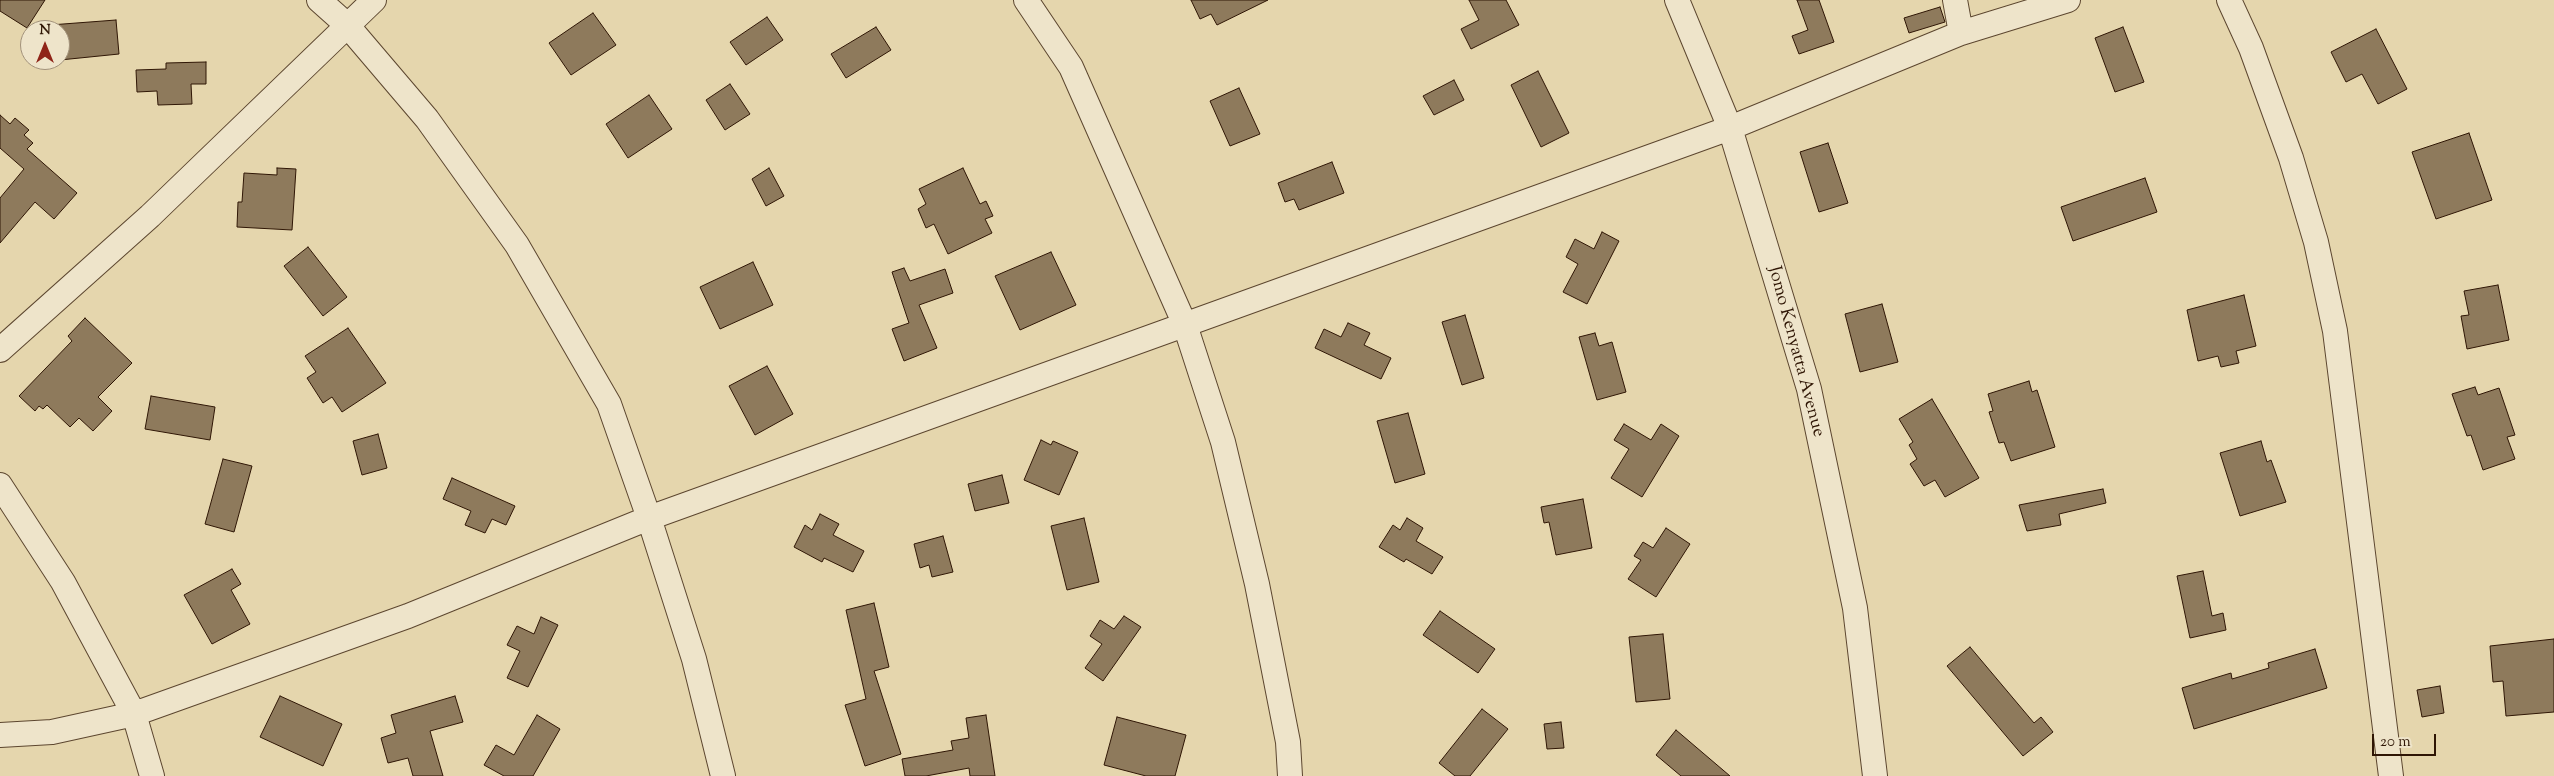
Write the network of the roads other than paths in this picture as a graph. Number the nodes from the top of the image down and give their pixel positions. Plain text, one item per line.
1 (319, 0) edge
2 (374, 0) edge
3 (1026, 0) edge
4 (1677, 0) edge
5 (1955, 0) edge
6 (2068, 0) edge
7 (2229, 0) edge
8 (347, 25) junction
9 (1960, 33) junction
10 (1730, 128) junction
11 (1185, 325) junction
12 (0, 350) edge
13 (0, 486) edge
14 (650, 518) junction
15 (134, 714) junction
16 (0, 735) edge
17 (152, 776) edge
18 (723, 776) edge
19 (1290, 776) edge
20 (1875, 776) edge
21 (2391, 776) edge

1 - 8 street
2 - 8 street
3 - 11 street
4 - 10 street, Jomo Kenyatta Avenue
5 - 9 street
6 - 9 street
7 - 21 street
8 - 12 street
8 - 14 street
9 - 10 street
10 - 11 street
10 - 20 street, Jomo Kenyatta Avenue
11 - 14 street
11 - 19 street
13 - 15 street
14 - 15 street
14 - 18 street
15 - 16 street
15 - 17 street

